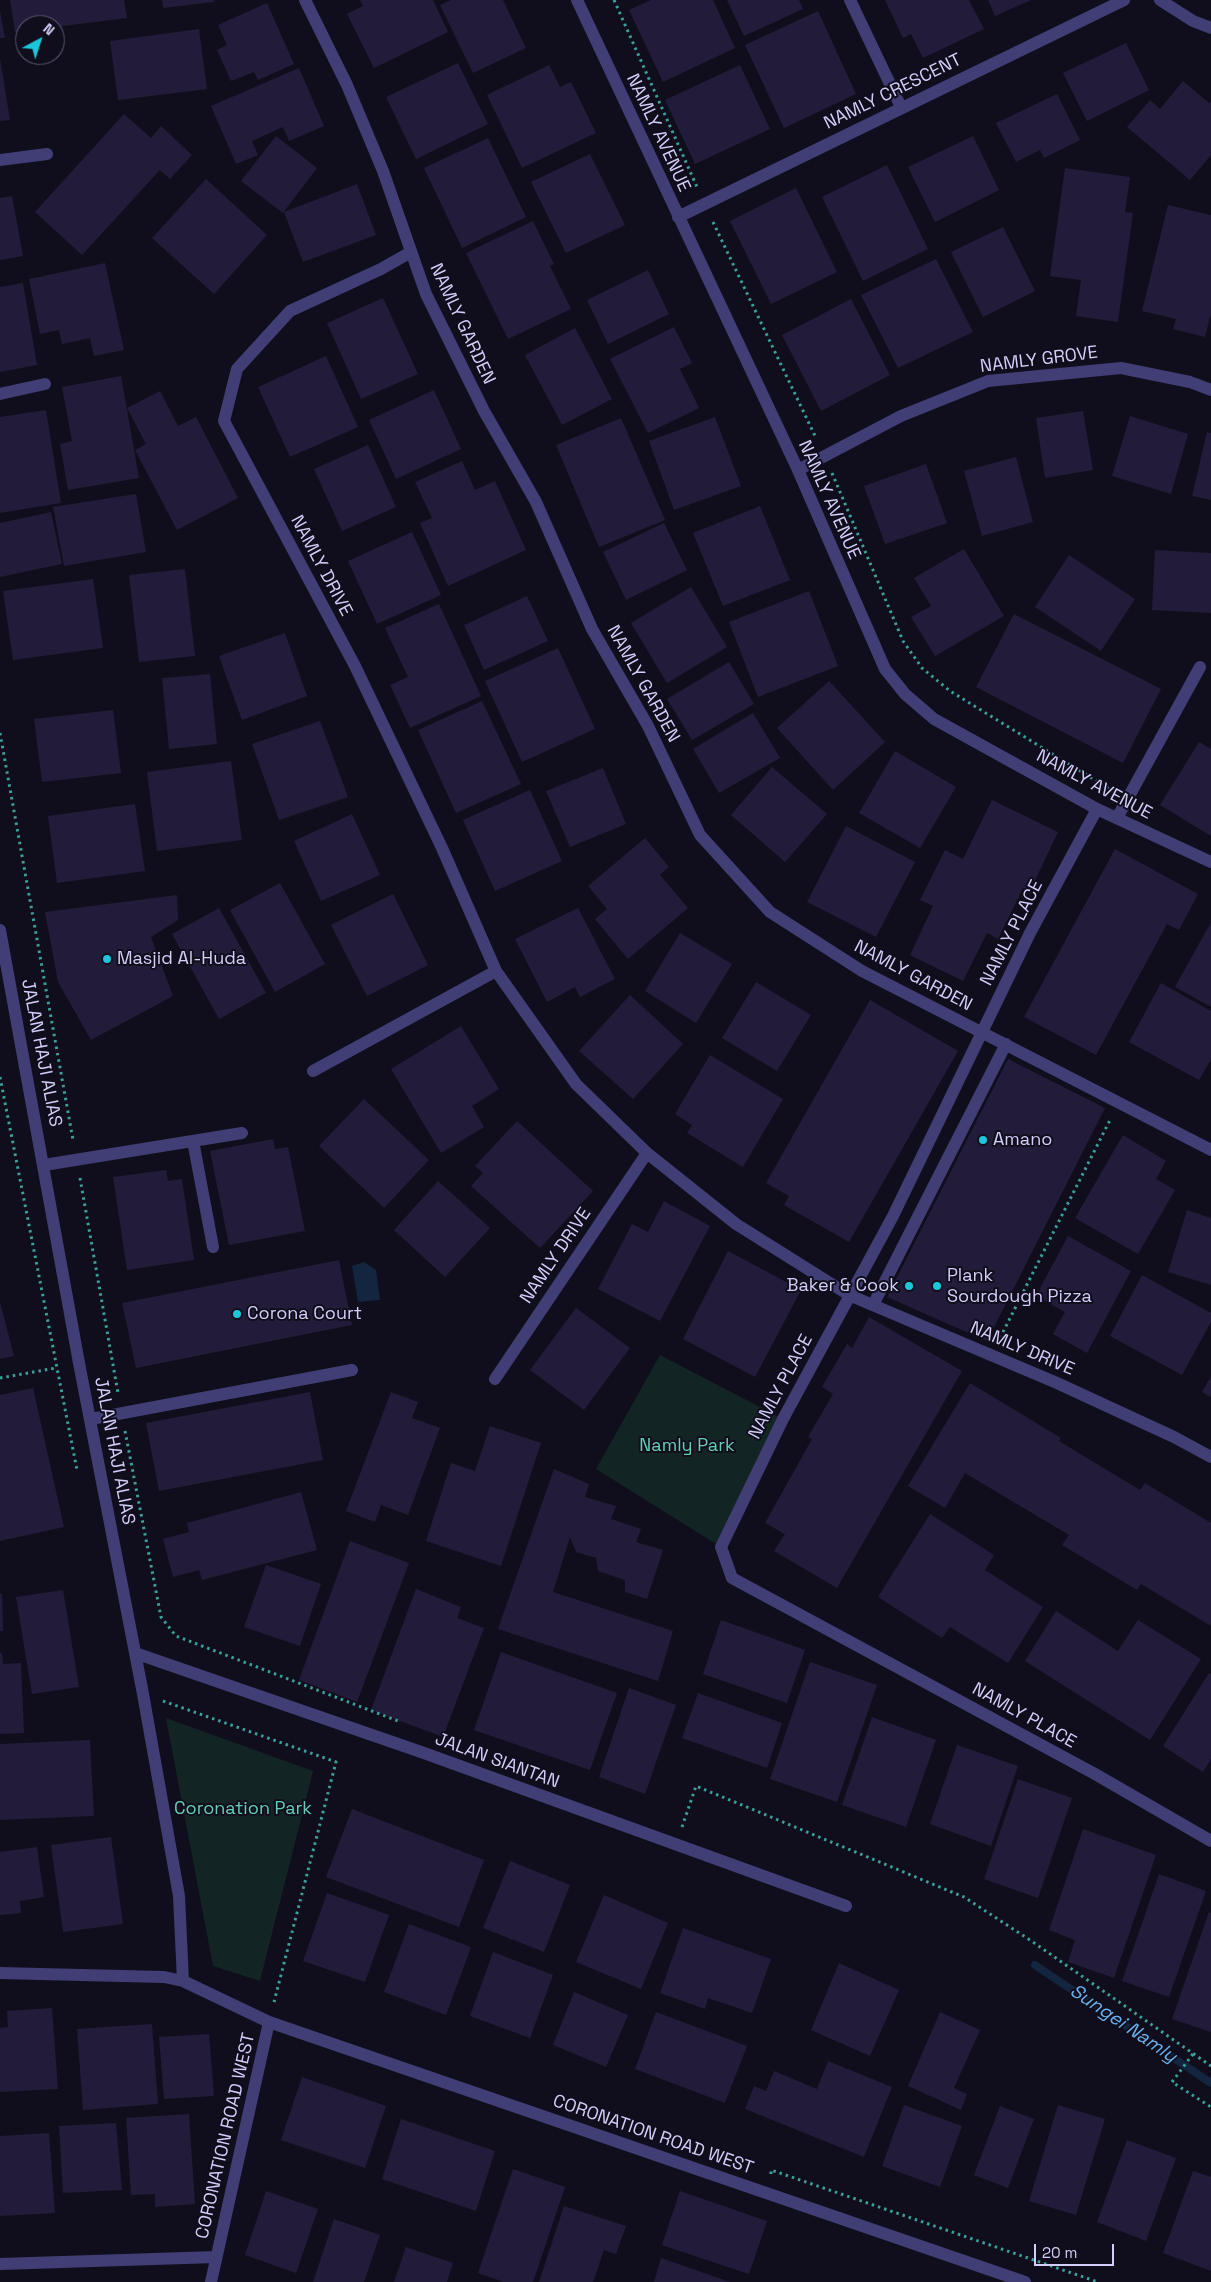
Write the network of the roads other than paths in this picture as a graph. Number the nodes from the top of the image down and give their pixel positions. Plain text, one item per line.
1 (305, 0) edge
2 (577, 0) edge
3 (850, 0) edge
4 (1124, 0) edge
5 (1160, 0) edge
6 (1211, 28) edge
7 (901, 107) junction
8 (46, 154) dead end
9 (0, 160) edge
10 (678, 217) junction
11 (411, 252) junction
12 (45, 384) dead end
13 (1211, 390) edge
14 (0, 394) edge
15 (798, 470) junction
16 (1200, 667) dead end
17 (1098, 809) junction
18 (1117, 818) junction
19 (1211, 862) edge
20 (0, 930) edge
21 (496, 971) junction
22 (982, 1032) junction
23 (1006, 1044) junction
24 (313, 1071) dead end
25 (242, 1133) dead end
26 (193, 1142) junction
27 (1211, 1150) edge
28 (647, 1153) junction
29 (44, 1166) junction
30 (213, 1247) dead end
31 (849, 1295) junction
32 (873, 1305) junction
33 (352, 1370) dead end
34 (495, 1379) dead end
35 (91, 1419) junction
36 (1211, 1457) edge
37 (135, 1653) junction
38 (1211, 1842) edge
39 (846, 1906) dead end
40 (0, 1973) edge
41 (183, 1980) junction
42 (270, 2022) junction
43 (216, 2258) junction
44 (0, 2264) edge
45 (211, 2282) edge
46 (1025, 2282) edge

1 - 11 street, NAMLY GARDEN
2 - 10 street, NAMLY AVENUE
3 - 7 street
4 - 7 street, NAMLY CRESCENT
5 - 6 street
7 - 10 street, NAMLY CRESCENT
8 - 9 street
10 - 15 street, NAMLY AVENUE
11 - 21 street, NAMLY DRIVE
11 - 22 street, NAMLY GARDEN
12 - 14 street
13 - 15 street, NAMLY GROVE
15 - 17 street, NAMLY AVENUE
16 - 18 street
17 - 18 street, NAMLY AVENUE
17 - 22 street, NAMLY PLACE
18 - 19 street, NAMLY AVENUE
20 - 29 street, JALAN HAJI ALIAS
21 - 24 street
21 - 28 street, NAMLY DRIVE
22 - 23 street, NAMLY GARDEN
22 - 31 street, NAMLY PLACE
23 - 27 street, NAMLY GARDEN
23 - 32 street
25 - 26 street
26 - 29 street
26 - 30 street
28 - 31 street, NAMLY DRIVE
28 - 34 street, NAMLY DRIVE
29 - 35 street, JALAN HAJI ALIAS
31 - 32 street, NAMLY DRIVE
31 - 38 street, NAMLY PLACE
32 - 36 street, NAMLY DRIVE
33 - 35 street
35 - 37 street, JALAN HAJI ALIAS
37 - 39 street, JALAN SIANTAN
37 - 41 street, JALAN HAJI ALIAS
40 - 41 street, CORONATION ROAD WEST
41 - 42 street, CORONATION ROAD WEST
42 - 43 street, CORONATION ROAD WEST
42 - 46 street, CORONATION ROAD WEST
43 - 44 street, CORONATION ROAD WEST
43 - 45 street, CORONATION ROAD WEST

